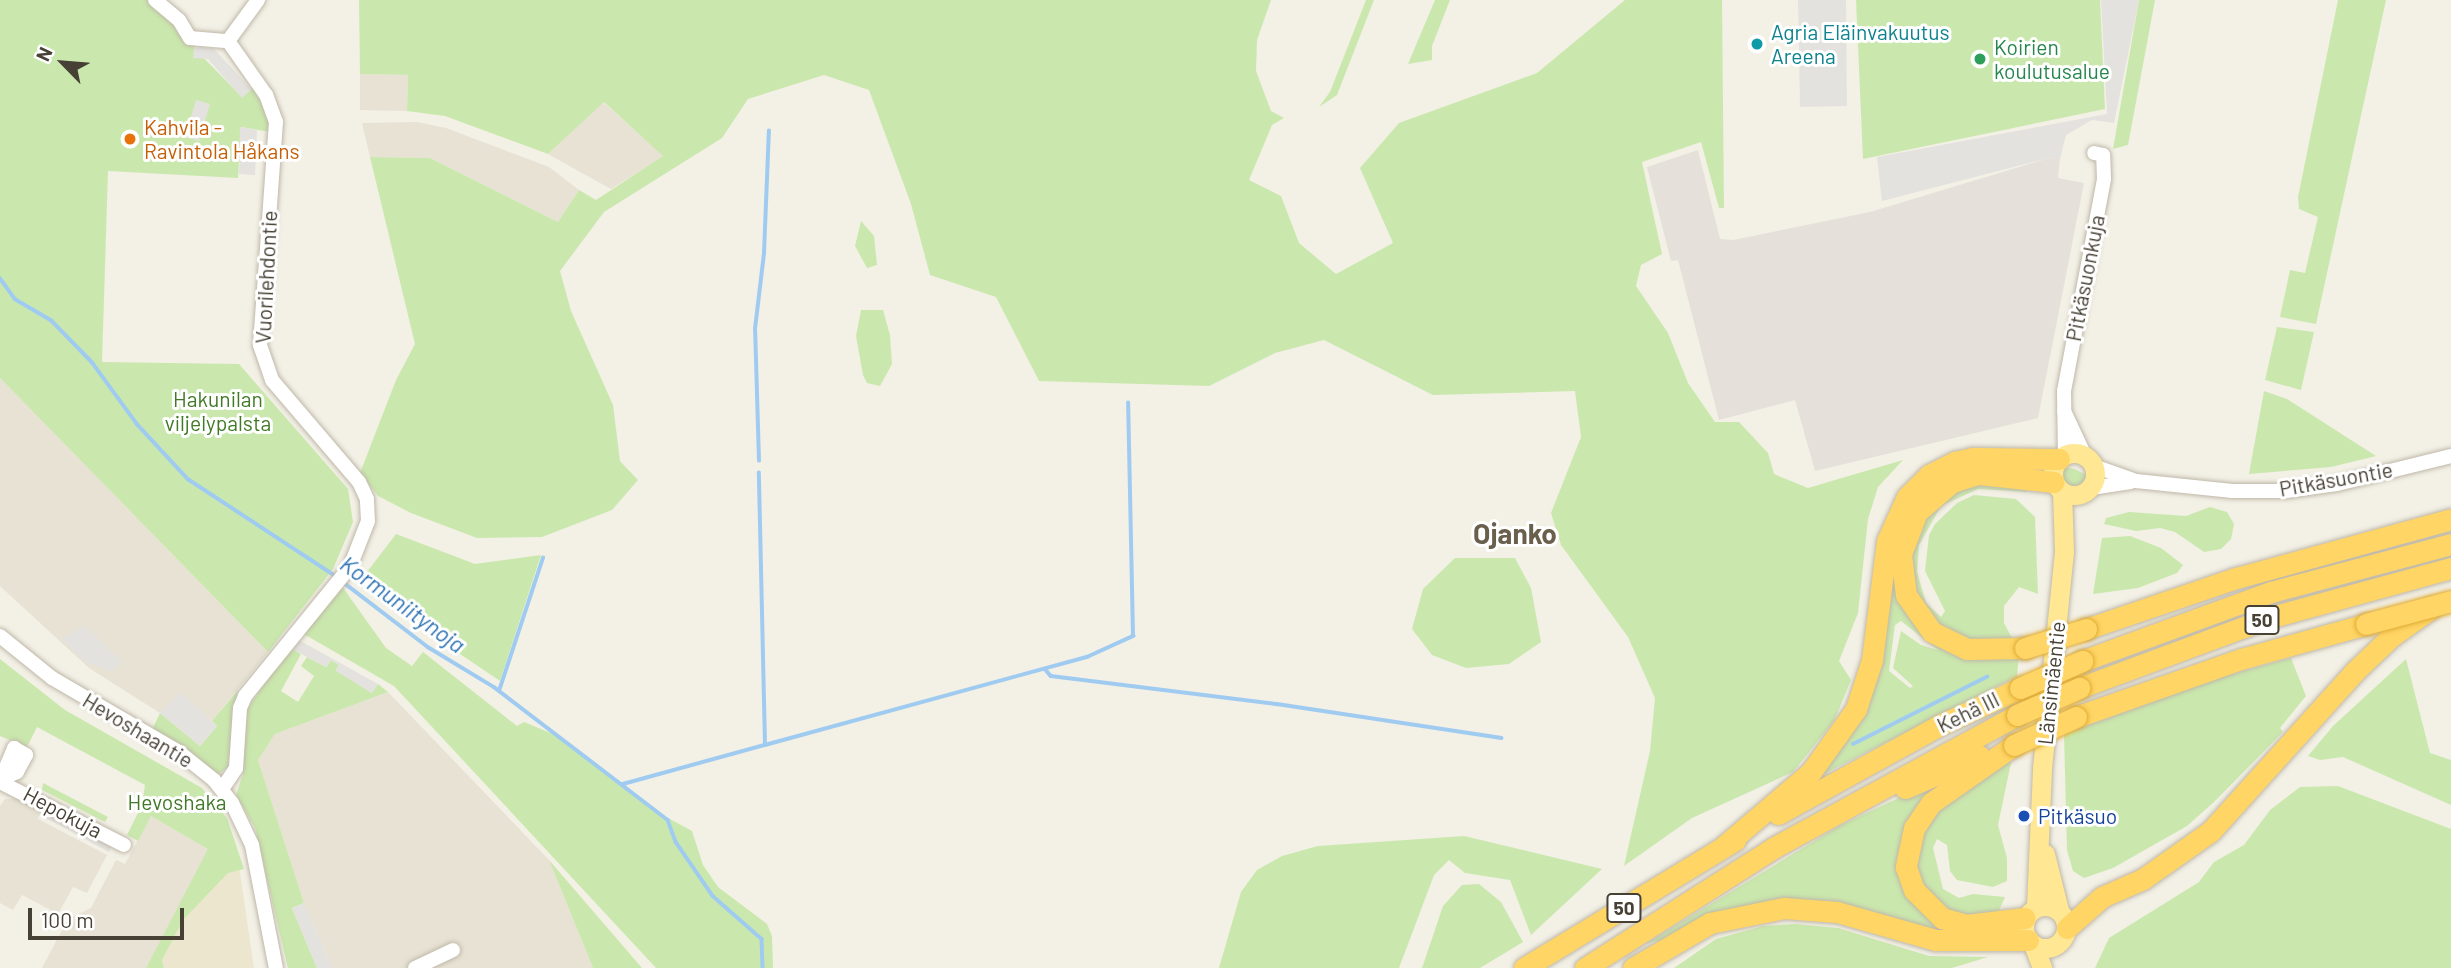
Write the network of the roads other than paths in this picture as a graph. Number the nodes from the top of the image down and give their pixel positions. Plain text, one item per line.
1 (155, 0) edge
2 (258, 0) edge
3 (228, 41) junction
4 (2094, 153) dead end
5 (2064, 411) junction
6 (2451, 456) edge
7 (2062, 457) junction
8 (2090, 461) junction
9 (2136, 481) junction
10 (2058, 487) junction
11 (2088, 490) junction
12 (2451, 519) edge
13 (2451, 544) edge
14 (2064, 552) junction
15 (2451, 568) edge
16 (2451, 599) edge
17 (0, 636) edge
18 (2014, 745) junction
19 (1, 780) edge
20 (222, 789) junction
21 (2040, 814) junction
22 (124, 845) dead end
23 (1723, 847) junction
24 (1733, 874) junction
25 (2031, 913) junction
26 (2063, 919) junction
27 (2031, 942) junction
28 (2053, 947) junction
29 (453, 950) dead end
30 (276, 968) edge
31 (415, 968) edge
32 (1524, 968) edge
33 (1585, 968) edge
34 (1633, 968) edge
35 (2042, 968) edge
36 (2054, 968) edge

1 - 3 street
2 - 3 street
3 - 20 street, Vuorilehdontie
4 - 5 street, Pitkäsuonkuja
5 - 7 street, Pitkäsuonkuja
5 - 8 street
6 - 9 street, Pitkäsuontie
7 - 8 main road
7 - 10 main road, Länsimäentie
7 - 23 highway
8 - 9 street, Pitkäsuontie
8 - 11 main road, Länsimäentie
9 - 11 street, Pitkäsuontie
10 - 11 main road
10 - 12 highway, bridge
10 - 14 main road, Länsimäentie
11 - 14 main road, Länsimäentie
13 - 23 highway, Kehä III / 50, bridge
14 - 21 main road, Länsimäentie
15 - 24 highway, Kehä III / 50, bridge
16 - 18 highway, bridge
16 - 26 highway
17 - 20 street, Hevoshaantie
18 - 24 highway
18 - 25 highway
19 - 22 street, Hepokuja
20 - 30 street, Hevoshaantie
21 - 25 main road, Länsimäentie
21 - 26 main road, Länsimäentie
23 - 32 highway, Kehä III / 50
24 - 33 highway, Kehä III / 50
25 - 26 main road
25 - 27 main road, Länsimäentie
26 - 28 main road
27 - 28 main road
27 - 34 highway
27 - 35 main road
28 - 36 main road
29 - 31 street

